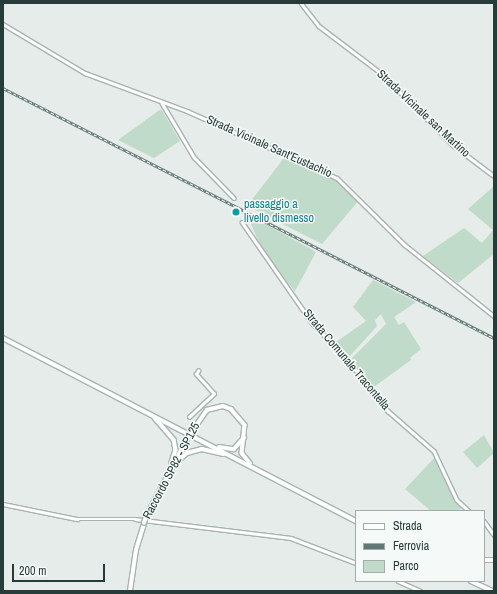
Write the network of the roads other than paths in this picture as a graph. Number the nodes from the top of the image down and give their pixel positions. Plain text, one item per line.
1 (301, 3) edge
2 (3, 24) edge
3 (162, 103) junction
4 (494, 176) edge
5 (234, 198) dead end
6 (242, 222) dead end
7 (494, 316) edge
8 (3, 338) edge
9 (198, 371) dead end
10 (150, 414) junction
11 (189, 417) dead end
12 (245, 437) junction
13 (199, 440) junction
14 (234, 457) junction
15 (263, 472) junction
16 (167, 474) junction
17 (3, 504) edge
18 (467, 510) edge
19 (355, 520) edge
20 (485, 522) edge
21 (494, 535) edge
22 (355, 563) edge
23 (400, 582) edge
24 (473, 582) edge
25 (477, 582) edge
26 (482, 586) junction
27 (130, 591) edge
28 (420, 591) edge
29 (492, 591) edge

1 - 4 street, Strada Vicinale san Martino
2 - 3 street, Strada Vicinale Sant'Eustachio
3 - 5 street
3 - 7 street, Strada Vicinale Sant'Eustachio
6 - 18 street, Strada Comunale Tracontella
8 - 10 main road
9 - 11 street
10 - 13 main road
10 - 16 main road
12 - 13 main road
12 - 15 main road
12 - 16 main road, Raccordo SP82 - SP125, bridge
13 - 14 main road
14 - 15 main road
14 - 16 main road
15 - 19 main road
16 - 27 main road, Raccordo SP82 - SP125, bridge
17 - 22 street
20 - 21 street
23 - 28 street
24 - 26 main road
25 - 26 main road
26 - 29 main road

